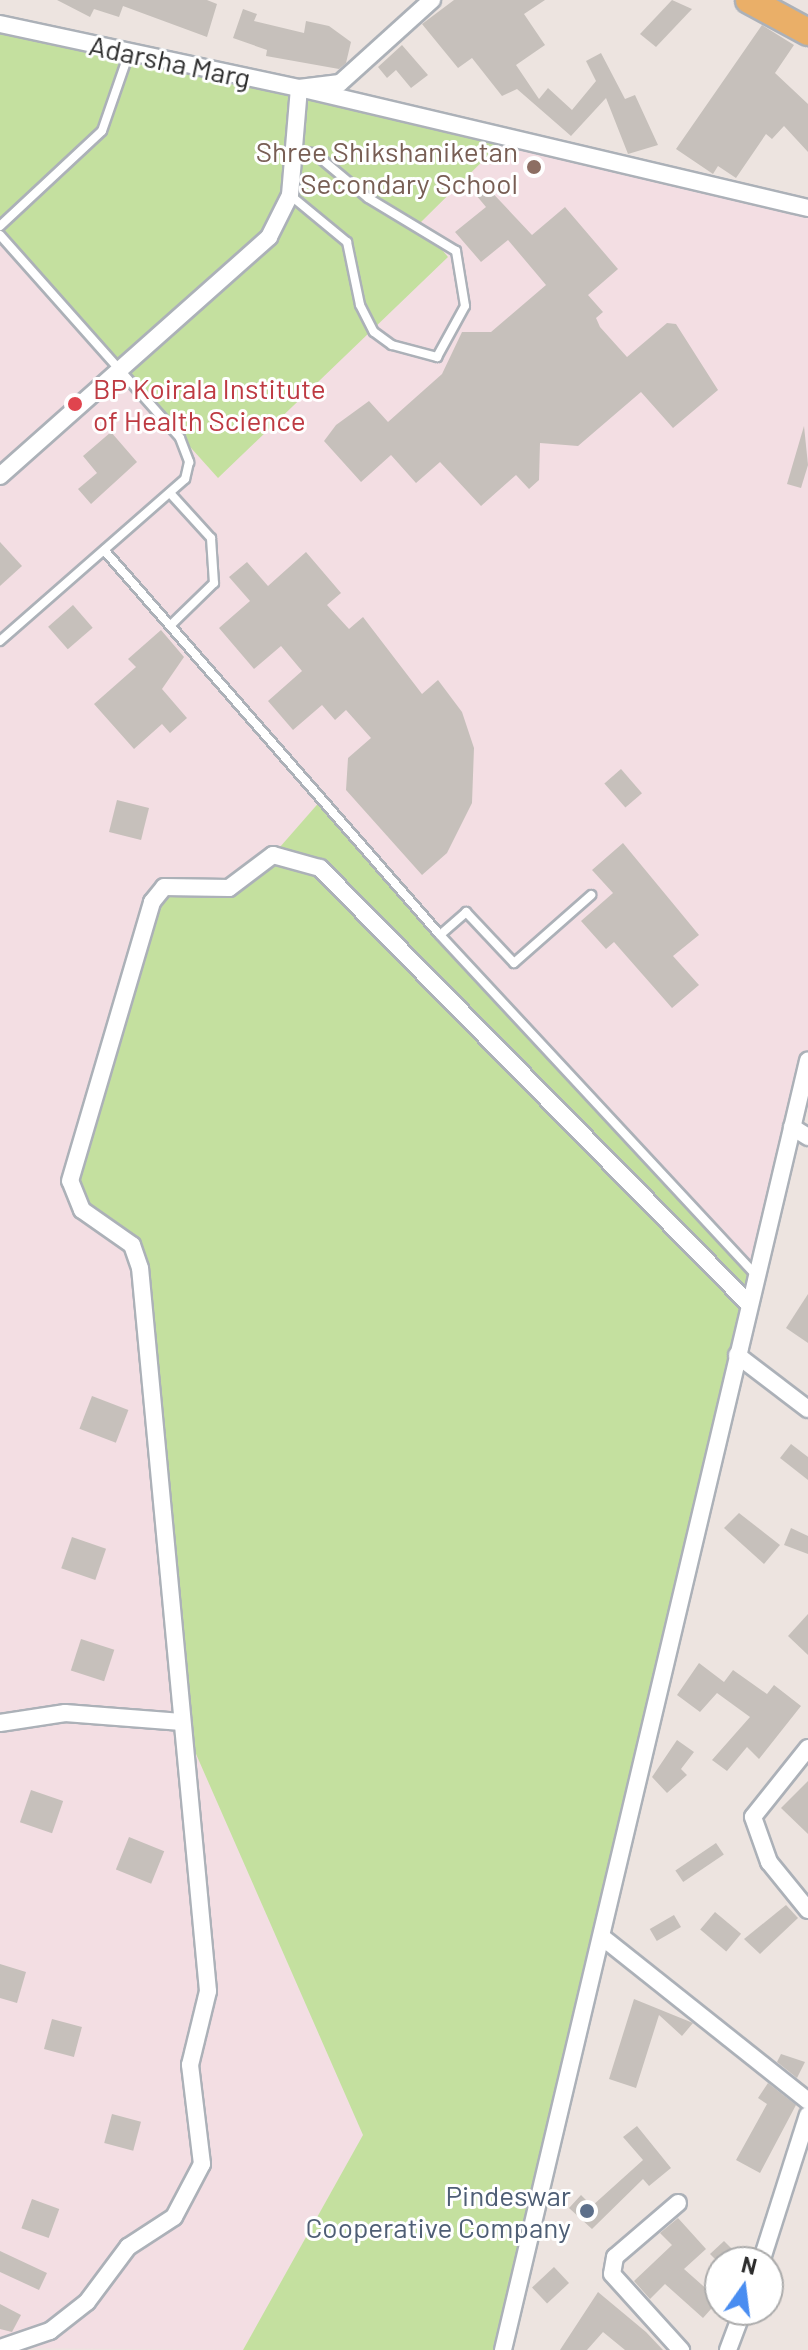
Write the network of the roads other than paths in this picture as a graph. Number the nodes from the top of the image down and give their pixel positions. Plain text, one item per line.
1 (432, 0) edge
2 (749, 0) edge
3 (0, 24) edge
4 (808, 32) edge
5 (129, 53) junction
6 (299, 88) junction
7 (296, 152) junction
8 (290, 195) junction
9 (808, 208) edge
10 (0, 226) edge
11 (0, 235) edge
12 (120, 370) junction
13 (0, 476) edge
14 (170, 493) junction
15 (104, 550) junction
16 (172, 624) junction
17 (0, 641) edge
18 (591, 895) dead end
19 (440, 935) junction
20 (808, 1061) edge
21 (792, 1127) junction
22 (808, 1137) edge
23 (755, 1274) junction
24 (749, 1304) junction
25 (737, 1355) junction
26 (808, 1409) edge
27 (182, 1722) junction
28 (0, 1723) edge
29 (808, 1748) edge
30 (808, 1910) edge
31 (602, 1937) junction
32 (808, 2101) edge
33 (808, 2115) edge
34 (678, 2203) dead end
35 (766, 2246) edge
36 (737, 2326) edge
37 (0, 2348) edge
38 (503, 2350) edge
39 (681, 2350) edge
40 (728, 2350) edge

1 - 6 street, Adarsha Marg
2 - 4 main road
3 - 5 street, Adarsha Marg
5 - 6 street, Adarsha Marg
5 - 10 lane
6 - 7 street
6 - 9 street
7 - 8 street
7 - 8 lane
8 - 12 street
11 - 12 lane
12 - 13 street
12 - 14 lane
14 - 15 lane
14 - 16 lane
15 - 16 lane
15 - 17 lane
16 - 19 lane
18 - 19 lane
19 - 23 lane
20 - 21 street
21 - 22 street
21 - 23 street
23 - 24 street
24 - 25 street
24 - 27 street
25 - 26 street
25 - 31 street
27 - 28 street
27 - 37 street
29 - 30 street
31 - 32 street
31 - 38 street
33 - 35 street
34 - 39 street
36 - 40 street

